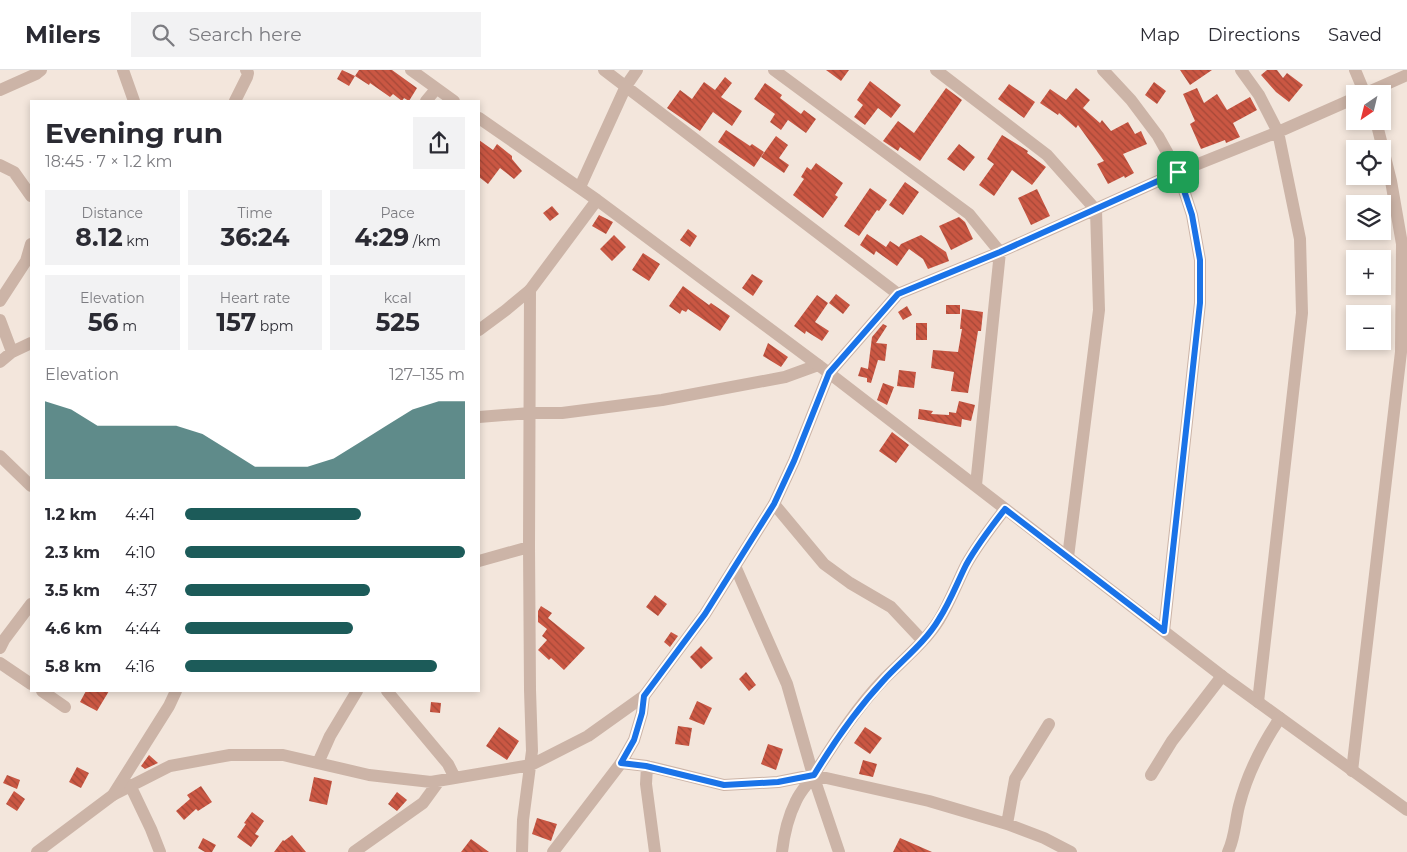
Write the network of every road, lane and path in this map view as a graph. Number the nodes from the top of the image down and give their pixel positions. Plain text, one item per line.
1 (41, 70) edge
2 (123, 70) edge
3 (246, 70) edge
4 (411, 70) edge
5 (604, 70) edge
6 (637, 70) edge
7 (774, 70) edge
8 (936, 70) edge
9 (1103, 70) edge
10 (1240, 70) edge
11 (1356, 70) edge
12 (1407, 75) edge
13 (1361, 85) edge
14 (1384, 85) edge
15 (626, 86) junction
16 (436, 89) junction
17 (0, 90) edge
18 (134, 100) edge
19 (236, 100) edge
20 (427, 100) edge
21 (452, 100) edge
22 (1346, 102) edge
23 (480, 119) edge
24 (1378, 130) edge
25 (1278, 132) junction
26 (0, 165) edge
27 (1178, 172) junction
28 (580, 187) junction
29 (30, 195) edge
30 (597, 200) junction
31 (1096, 210) junction
32 (30, 247) edge
33 (1000, 252) junction
34 (530, 290) junction
35 (898, 294) junction
36 (0, 301) edge
37 (0, 320) edge
38 (480, 329) edge
39 (30, 343) edge
40 (12, 352) junction
41 (0, 362) edge
42 (818, 365) junction
43 (829, 373) junction
44 (530, 413) junction
45 (480, 418) edge
46 (0, 456) edge
47 (30, 485) edge
48 (976, 485) junction
49 (774, 504) junction
50 (1005, 509) junction
51 (528, 548) junction
52 (1068, 557) junction
53 (480, 561) edge
54 (735, 566) junction
55 (30, 605) edge
56 (1164, 631) junction
57 (922, 640) junction
58 (1, 641) edge
59 (0, 663) edge
60 (1222, 676) junction
61 (30, 683) edge
62 (43, 692) edge
63 (176, 692) edge
64 (356, 692) edge
65 (388, 692) edge
66 (644, 696) junction
67 (1258, 702) junction
68 (65, 707) dead end
69 (1280, 718) junction
70 (1049, 724) dead end
71 (318, 763) junction
72 (621, 763) junction
73 (531, 765) junction
74 (646, 766) junction
75 (1352, 771) junction
76 (814, 775) junction
77 (1151, 775) dead end
78 (455, 778) junction
79 (439, 781) junction
80 (130, 785) junction
81 (113, 796) junction
82 (1407, 810) edge
83 (1007, 824) junction
84 (37, 852) edge
85 (160, 852) edge
86 (354, 852) edge
87 (522, 852) edge
88 (553, 852) edge
89 (655, 852) edge
90 (782, 852) edge
91 (839, 852) edge
92 (1071, 852) edge
93 (1228, 852) edge

1 - 17 street
2 - 18 street
3 - 19 street
4 - 16 street
5 - 15 street
6 - 15 street
7 - 33 street
8 - 31 street
9 - 27 street
10 - 25 street
11 - 13 street
12 - 14 street
15 - 28 street
15 - 35 street
16 - 20 street
16 - 21 street
22 - 25 street
23 - 28 street
24 - 75 street
25 - 27 street
25 - 67 street
26 - 29 street
27 - 31 street
27 - 56 street
28 - 30 street
30 - 34 street
30 - 42 street
31 - 33 street
31 - 52 street
32 - 36 street
33 - 35 street
33 - 48 street
34 - 38 street
34 - 44 street
35 - 43 street
37 - 40 street
39 - 40 street
40 - 41 street
42 - 43 street
42 - 44 street
43 - 48 street
43 - 49 street
44 - 45 street
44 - 51 street
46 - 47 street
48 - 50 street
49 - 54 street
49 - 57 street
50 - 52 street
50 - 57 street
51 - 53 street
51 - 73 street
52 - 56 street
54 - 66 street
54 - 76 street
55 - 58 street
56 - 60 street
57 - 76 street
59 - 61 street
60 - 67 street
60 - 77 street
62 - 68 street
63 - 81 street
64 - 71 street
65 - 78 street
66 - 72 street
66 - 73 street
67 - 69 street
69 - 75 street
69 - 93 street
70 - 83 street
71 - 79 street
71 - 80 street
72 - 74 street
72 - 88 street
73 - 78 street
73 - 87 street
74 - 76 street
74 - 89 street
75 - 82 street
76 - 83 street
76 - 90 street
76 - 91 street
78 - 79 street
79 - 86 street
80 - 81 street
80 - 85 street
81 - 84 street
83 - 92 street

